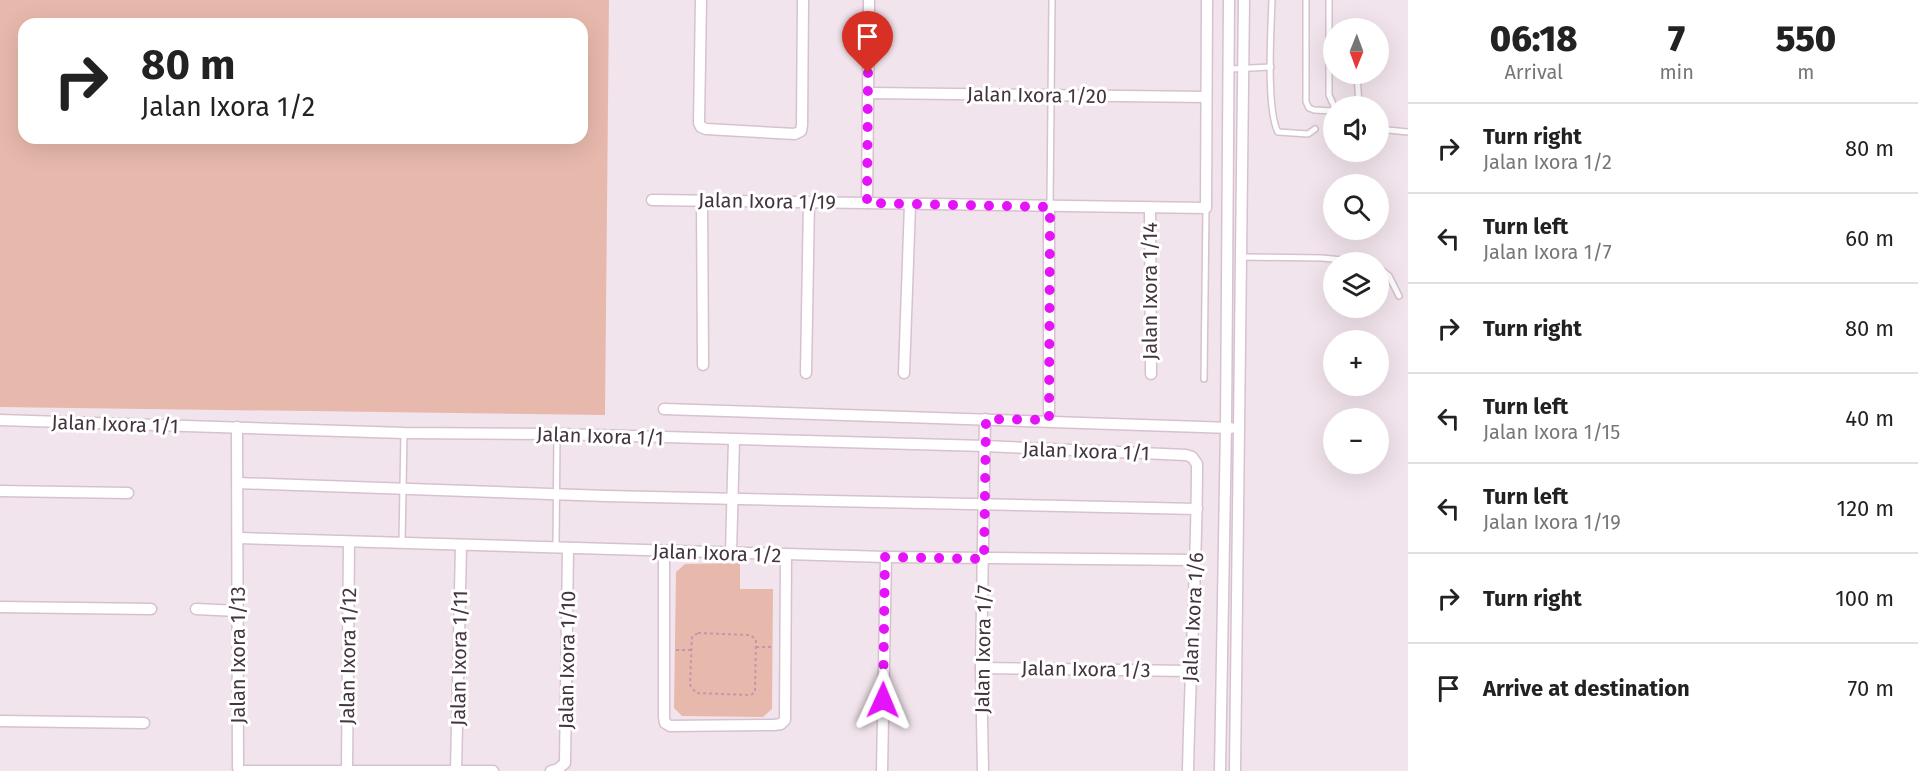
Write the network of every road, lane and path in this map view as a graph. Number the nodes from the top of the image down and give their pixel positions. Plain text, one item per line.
1 (701, 0) edge
2 (803, 0) edge
3 (869, 0) edge
4 (1052, 0) edge
5 (1208, 0) edge
6 (1229, 0) edge
7 (1244, 0) edge
8 (1272, 0) edge
9 (1306, 0) edge
10 (1329, 0) edge
11 (1330, 18) edge
12 (1271, 67) junction
13 (1245, 68) junction
14 (1230, 69) junction
15 (868, 93) junction
16 (1051, 95) junction
17 (1206, 97) junction
18 (1323, 110) edge
19 (1315, 129) dead end
20 (1389, 130) edge
21 (1408, 132) edge
22 (652, 200) dead end
23 (702, 200) junction
24 (810, 202) junction
25 (867, 203) junction
26 (910, 205) junction
27 (1050, 207) junction
28 (1150, 208) junction
29 (1206, 208) junction
30 (1242, 257) junction
31 (1323, 258) edge
32 (1389, 276) edge
33 (1399, 296) dead end
34 (703, 365) dead end
35 (806, 373) dead end
36 (904, 373) dead end
37 (1151, 374) dead end
38 (1204, 379) dead end
39 (664, 409) dead end
40 (986, 419) junction
41 (0, 420) edge
42 (1049, 420) junction
43 (237, 427) junction
44 (1226, 428) junction
45 (1240, 428) junction
46 (404, 433) junction
47 (557, 434) junction
48 (734, 440) junction
49 (985, 446) junction
50 (1197, 464) joint
51 (238, 483) junction
52 (403, 489) junction
53 (0, 491) edge
54 (128, 493) dead end
55 (556, 495) junction
56 (732, 500) junction
57 (985, 504) junction
58 (1197, 510) junction
59 (238, 538) junction
60 (349, 543) junction
61 (402, 544) junction
62 (461, 546) junction
63 (556, 548) junction
64 (568, 548) junction
65 (664, 551) junction
66 (731, 553) junction
67 (786, 555) junction
68 (885, 557) junction
69 (984, 559) junction
70 (1197, 560) junction
71 (0, 607) edge
72 (151, 609) dead end
73 (196, 609) dead end
74 (238, 611) junction
75 (756, 647) junction
76 (784, 647) junction
77 (663, 650) junction
78 (691, 650) junction
79 (981, 668) junction
80 (1190, 671) junction
81 (0, 721) edge
82 (144, 723) dead end
83 (347, 770) junction
84 (456, 770) edge
85 (555, 770) edge
86 (241, 771) edge
87 (493, 771) edge
88 (882, 771) edge
89 (983, 771) edge
90 (1188, 771) edge
91 (1220, 771) edge
92 (1235, 771) edge

1 - 2 street
3 - 15 street
4 - 16 lane
5 - 17 street
6 - 14 street
7 - 13 street
8 - 12 lane
9 - 18 lane
10 - 11 lane
12 - 13 lane
12 - 19 lane
13 - 14 lane
13 - 30 street
14 - 44 street
15 - 16 street, Jalan Ixora 1/20
15 - 25 street
16 - 17 street, Jalan Ixora 1/20
16 - 27 lane
17 - 29 street
20 - 21 lane
22 - 23 street, Jalan Ixora 1/19
23 - 24 street, Jalan Ixora 1/19
23 - 34 street
24 - 25 street, Jalan Ixora 1/19
24 - 35 street
25 - 26 street, Jalan Ixora 1/19
26 - 27 street, Jalan Ixora 1/19
26 - 36 street
27 - 28 street, Jalan Ixora 1/19
27 - 42 street
28 - 29 street, Jalan Ixora 1/19
28 - 37 street, Jalan Ixora 1/14
29 - 38 lane
30 - 31 lane
30 - 45 street
32 - 33 lane
39 - 40 street
40 - 42 street
40 - 49 street, Jalan Ixora 1/7
41 - 43 street, Jalan Ixora 1/1
42 - 44 street
43 - 46 street, Jalan Ixora 1/1
43 - 51 street, Jalan Ixora 1/13
44 - 45 street
44 - 91 street
45 - 92 street
46 - 47 street, Jalan Ixora 1/1
46 - 52 lane
47 - 48 street, Jalan Ixora 1/1
47 - 55 lane
48 - 49 street, Jalan Ixora 1/1
48 - 56 street
49 - 50 street, Jalan Ixora 1/1
49 - 57 street, Jalan Ixora 1/7
50 - 58 street, Jalan Ixora 1/6
51 - 52 street
51 - 59 street, Jalan Ixora 1/13
52 - 55 street
52 - 61 lane
53 - 54 street
55 - 56 street
55 - 63 lane
56 - 57 street
56 - 66 street
57 - 58 street
57 - 69 street, Jalan Ixora 1/7
58 - 70 street, Jalan Ixora 1/6
59 - 60 street, Jalan Ixora 1/2
59 - 74 street, Jalan Ixora 1/13
60 - 61 street, Jalan Ixora 1/2
60 - 83 street, Jalan Ixora 1/12
61 - 62 street, Jalan Ixora 1/2
62 - 63 street, Jalan Ixora 1/2
62 - 84 street, Jalan Ixora 1/11
63 - 64 street, Jalan Ixora 1/2
64 - 65 street, Jalan Ixora 1/2
64 - 85 street, Jalan Ixora 1/10
65 - 66 street, Jalan Ixora 1/2
65 - 77 street
66 - 67 street, Jalan Ixora 1/2
67 - 68 street, Jalan Ixora 1/2
67 - 76 street
68 - 69 street, Jalan Ixora 1/2
68 - 88 street
69 - 70 street, Jalan Ixora 1/2
69 - 79 street, Jalan Ixora 1/7
70 - 80 street, Jalan Ixora 1/6
71 - 72 street
73 - 74 street
74 - 86 street, Jalan Ixora 1/13
75 - 76 path
75 - 78 path
75 - 78 path
76 - 77 street
77 - 78 path
79 - 80 street, Jalan Ixora 1/3
79 - 89 street, Jalan Ixora 1/7
80 - 90 street, Jalan Ixora 1/6
81 - 82 street
83 - 84 street
83 - 86 street
84 - 87 street

